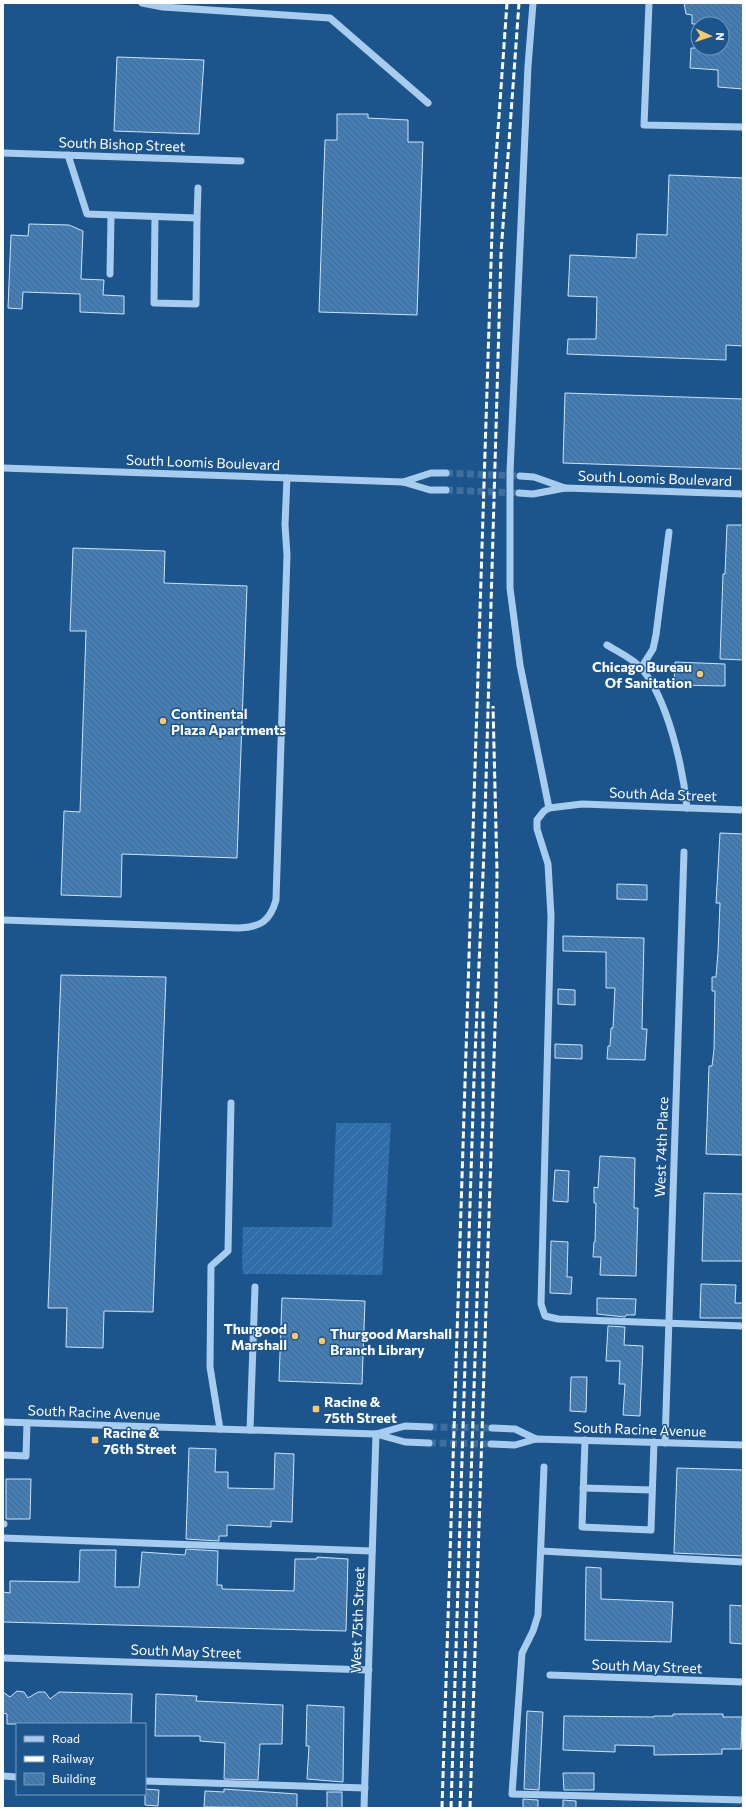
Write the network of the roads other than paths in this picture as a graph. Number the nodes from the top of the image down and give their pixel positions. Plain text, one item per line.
1 (142, 3) edge
2 (533, 3) edge
3 (649, 3) edge
4 (428, 103) dead end
5 (743, 127) edge
6 (3, 153) edge
7 (68, 155) junction
8 (241, 161) dead end
9 (198, 188) dead end
10 (111, 216) junction
11 (155, 217) junction
12 (197, 218) junction
13 (110, 274) dead end
14 (3, 468) edge
15 (446, 474) tunnel mouth
16 (520, 476) tunnel mouth
17 (287, 478) junction
18 (403, 482) junction
19 (565, 488) junction
20 (446, 490) tunnel mouth
21 (519, 493) tunnel mouth
22 (743, 494) edge
23 (669, 532) dead end
24 (607, 645) dead end
25 (642, 668) junction
26 (549, 808) junction
27 (687, 808) junction
28 (743, 810) edge
29 (684, 852) dead end
30 (3, 920) edge
31 (231, 1103) dead end
32 (255, 1287) dead end
33 (668, 1324) junction
34 (743, 1326) edge
35 (3, 1422) edge
36 (27, 1423) junction
37 (430, 1426) tunnel mouth
38 (492, 1428) tunnel mouth
39 (220, 1429) junction
40 (250, 1430) junction
41 (376, 1434) junction
42 (536, 1439) junction
43 (585, 1440) junction
44 (654, 1442) junction
45 (429, 1443) tunnel mouth
46 (665, 1443) junction
47 (491, 1444) tunnel mouth
48 (743, 1445) edge
49 (3, 1455) edge
50 (544, 1467) dead end
51 (583, 1488) junction
52 (652, 1490) junction
53 (3, 1538) edge
54 (372, 1551) junction
55 (541, 1552) junction
56 (743, 1562) edge
57 (3, 1658) edge
58 (369, 1670) junction
59 (550, 1675) dead end
60 (743, 1682) edge
61 (3, 1776) edge
62 (16, 1776) edge
63 (146, 1781) edge
64 (365, 1788) junction
65 (743, 1800) edge
66 (364, 1808) edge

1 - 4 street
2 - 26 street
3 - 5 street
6 - 7 street, South Bishop Street
7 - 8 street, South Bishop Street
7 - 10 street
9 - 12 street
10 - 11 street
10 - 13 street
11 - 12 street
11 - 12 street
14 - 17 street, South Loomis Boulevard
15 - 18 street, South Loomis Boulevard
16 - 19 street, South Loomis Boulevard
17 - 18 street, South Loomis Boulevard
17 - 30 street
18 - 20 street, South Loomis Boulevard
19 - 21 street, South Loomis Boulevard
19 - 22 street, South Loomis Boulevard
23 - 25 street
24 - 25 street
25 - 27 street
26 - 27 street, South Ada Street
26 - 33 street
27 - 28 street, South Ada Street
29 - 33 street, West 74th Place
31 - 39 street
32 - 40 street
33 - 34 street
33 - 46 street, West 74th Place
35 - 36 street, South Racine Avenue
36 - 39 street, South Racine Avenue
36 - 49 street
37 - 41 street, South Racine Avenue
38 - 42 street, South Racine Avenue
39 - 40 street, South Racine Avenue
40 - 41 street, South Racine Avenue
41 - 45 street, South Racine Avenue
41 - 54 street, West 75th Street
42 - 43 street, South Racine Avenue
42 - 47 street, South Racine Avenue
43 - 44 street, South Racine Avenue
43 - 51 street
44 - 46 street, South Racine Avenue
44 - 52 street
46 - 48 street, South Racine Avenue
50 - 55 street
51 - 52 street
51 - 52 street
53 - 54 street
54 - 58 street, West 75th Street
55 - 56 street
55 - 65 street
57 - 58 street, South May Street
58 - 64 street, West 75th Street
59 - 60 street, South May Street
61 - 62 street
63 - 64 street
64 - 66 street, West 75th Street

